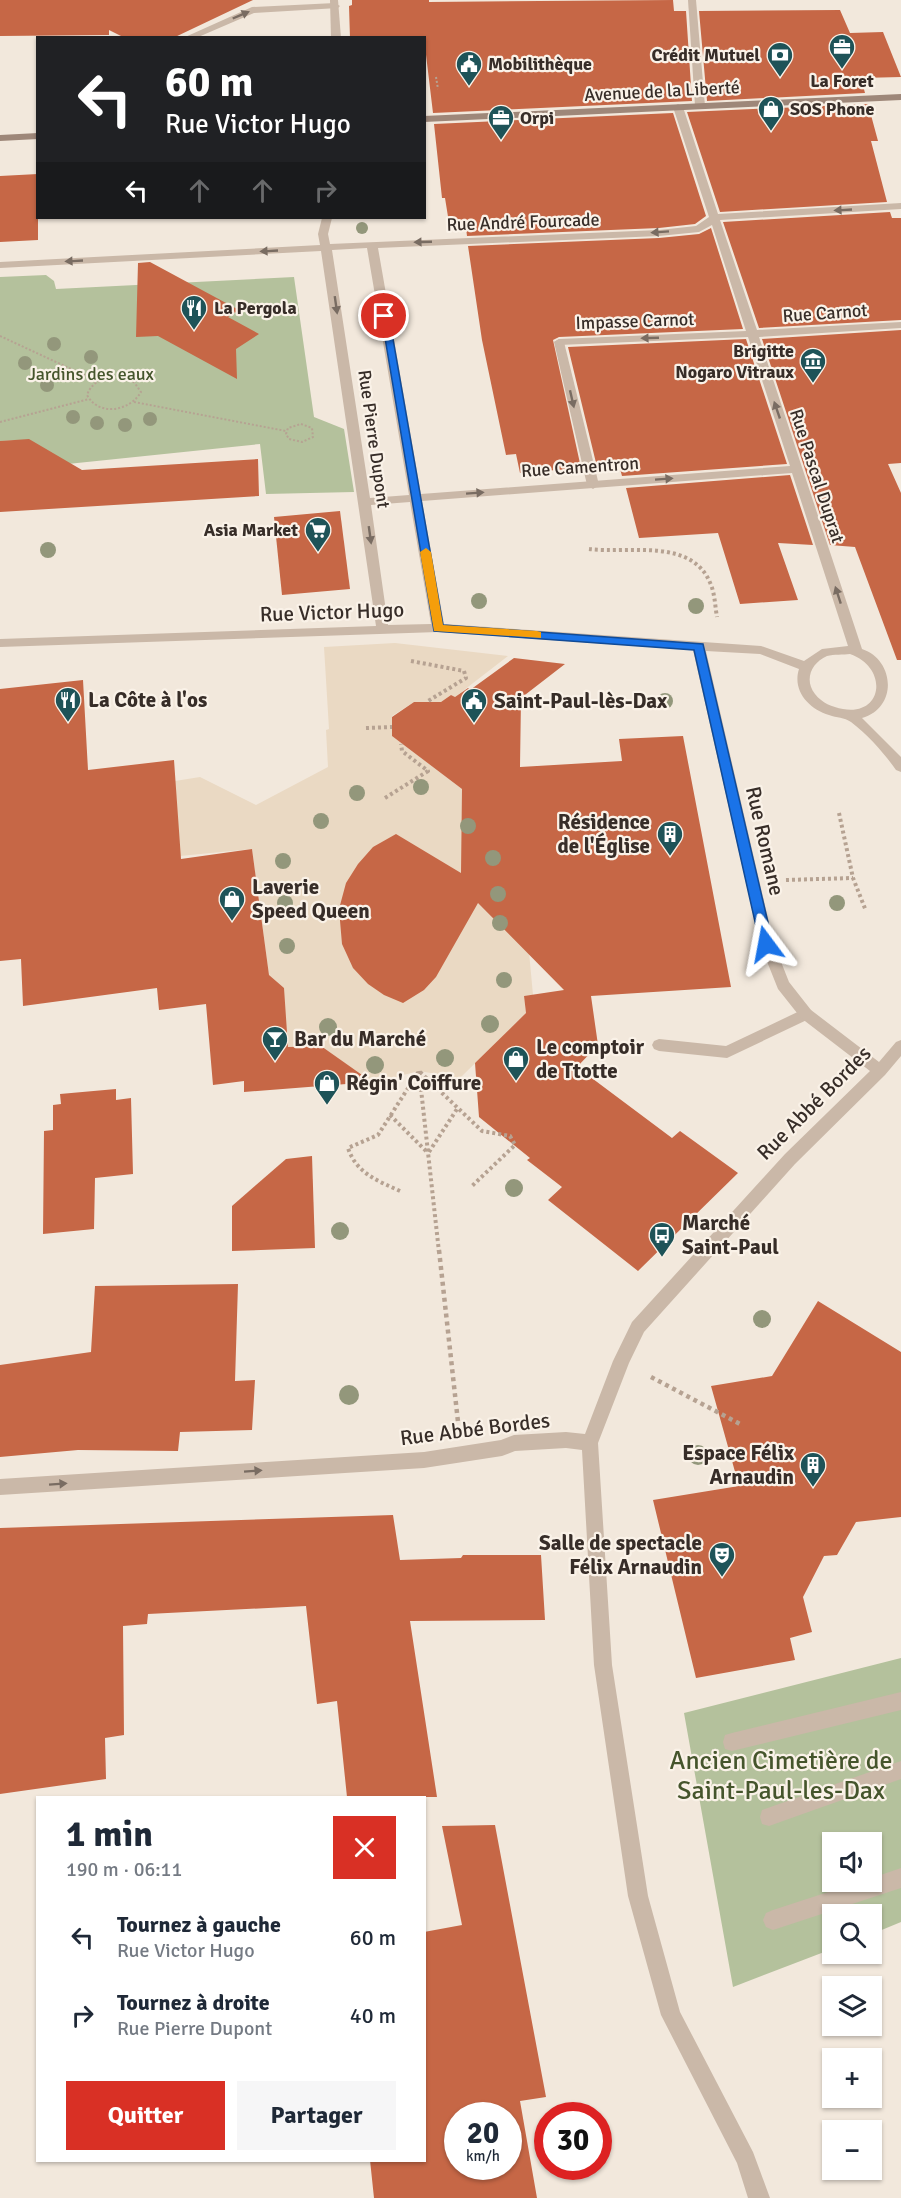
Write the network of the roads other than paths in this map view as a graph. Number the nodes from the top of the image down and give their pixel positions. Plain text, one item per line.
1 (692, 0) edge
2 (334, 3) edge
3 (192, 36) edge
4 (336, 36) edge
5 (901, 97) edge
6 (700, 106) junction
7 (678, 107) junction
8 (426, 119) edge
9 (0, 136) edge
10 (36, 136) edge
11 (901, 206) edge
12 (715, 218) junction
13 (327, 219) edge
14 (372, 244) junction
15 (327, 248) junction
16 (0, 265) edge
17 (901, 325) edge
18 (751, 334) junction
19 (797, 469) junction
20 (593, 485) junction
21 (416, 498) junction
22 (365, 502) junction
23 (438, 628) junction
24 (384, 631) junction
25 (0, 643) edge
26 (699, 647) junction
27 (856, 651) junction
28 (806, 667) junction
29 (897, 683) dead end
30 (893, 700) dead end
31 (850, 716) junction
32 (901, 766) edge
33 (806, 1014) junction
34 (659, 1045) dead end
35 (901, 1046) edge
36 (880, 1071) junction
37 (590, 1443) junction
38 (0, 1487) edge
39 (901, 1701) edge
40 (732, 1742) dead end
41 (901, 1770) edge
42 (769, 1817) dead end
43 (901, 1878) edge
44 (773, 1920) dead end
45 (759, 2198) edge

1 - 6 street
3 -> 2 street
2 - 4 street
5 - 6 main road, Avenue de la Liberté
6 - 7 main road, Avenue de la Liberté
7 - 8 main road, Avenue de la Liberté
7 - 12 street, Rue Pascal Duprat
9 - 10 main road
11 -> 12 street, Rue André Fourcade
12 -> 14 street, Rue André Fourcade
12 - 18 street, Rue Pascal Duprat
13 - 15 street, Rue Pierre Dupont
14 - 15 street, Rue André Fourcade
14 - 21 street, Rue Pierre Dupont
15 -> 16 street, Rue André Fourcade
15 -> 22 street, Rue Pierre Dupont
17 - 18 street, Rue Carnot
19 -> 18 street, Rue Pascal Duprat
18 -> 20 street, Impasse Carnot
20 -> 19 street, Rue Camentron
27 -> 19 street, Rue Pascal Duprat
21 -> 20 street, Rue Camentron
21 - 22 street, Rue Camentron
21 - 23 street, Rue Pierre Dupont
22 -> 24 street, Rue Pierre Dupont
23 - 24 street, Rue Victor Hugo
23 - 26 street, Rue Victor Hugo
24 - 25 street, Rue Victor Hugo
26 - 28 street, Rue Victor Hugo
26 - 33 street, Rue Romane
27 - 28 street
27 - 29 street
28 - 31 street
30 - 31 street
31 - 32 street
33 - 34 street
33 - 36 street, Rue Romane
35 - 36 street, Rue Abbé Bordes
36 - 37 street, Rue Abbé Bordes
38 -> 37 street, Rue Abbé Bordes
37 - 45 street
39 - 40 street
41 - 42 street
43 - 44 street

